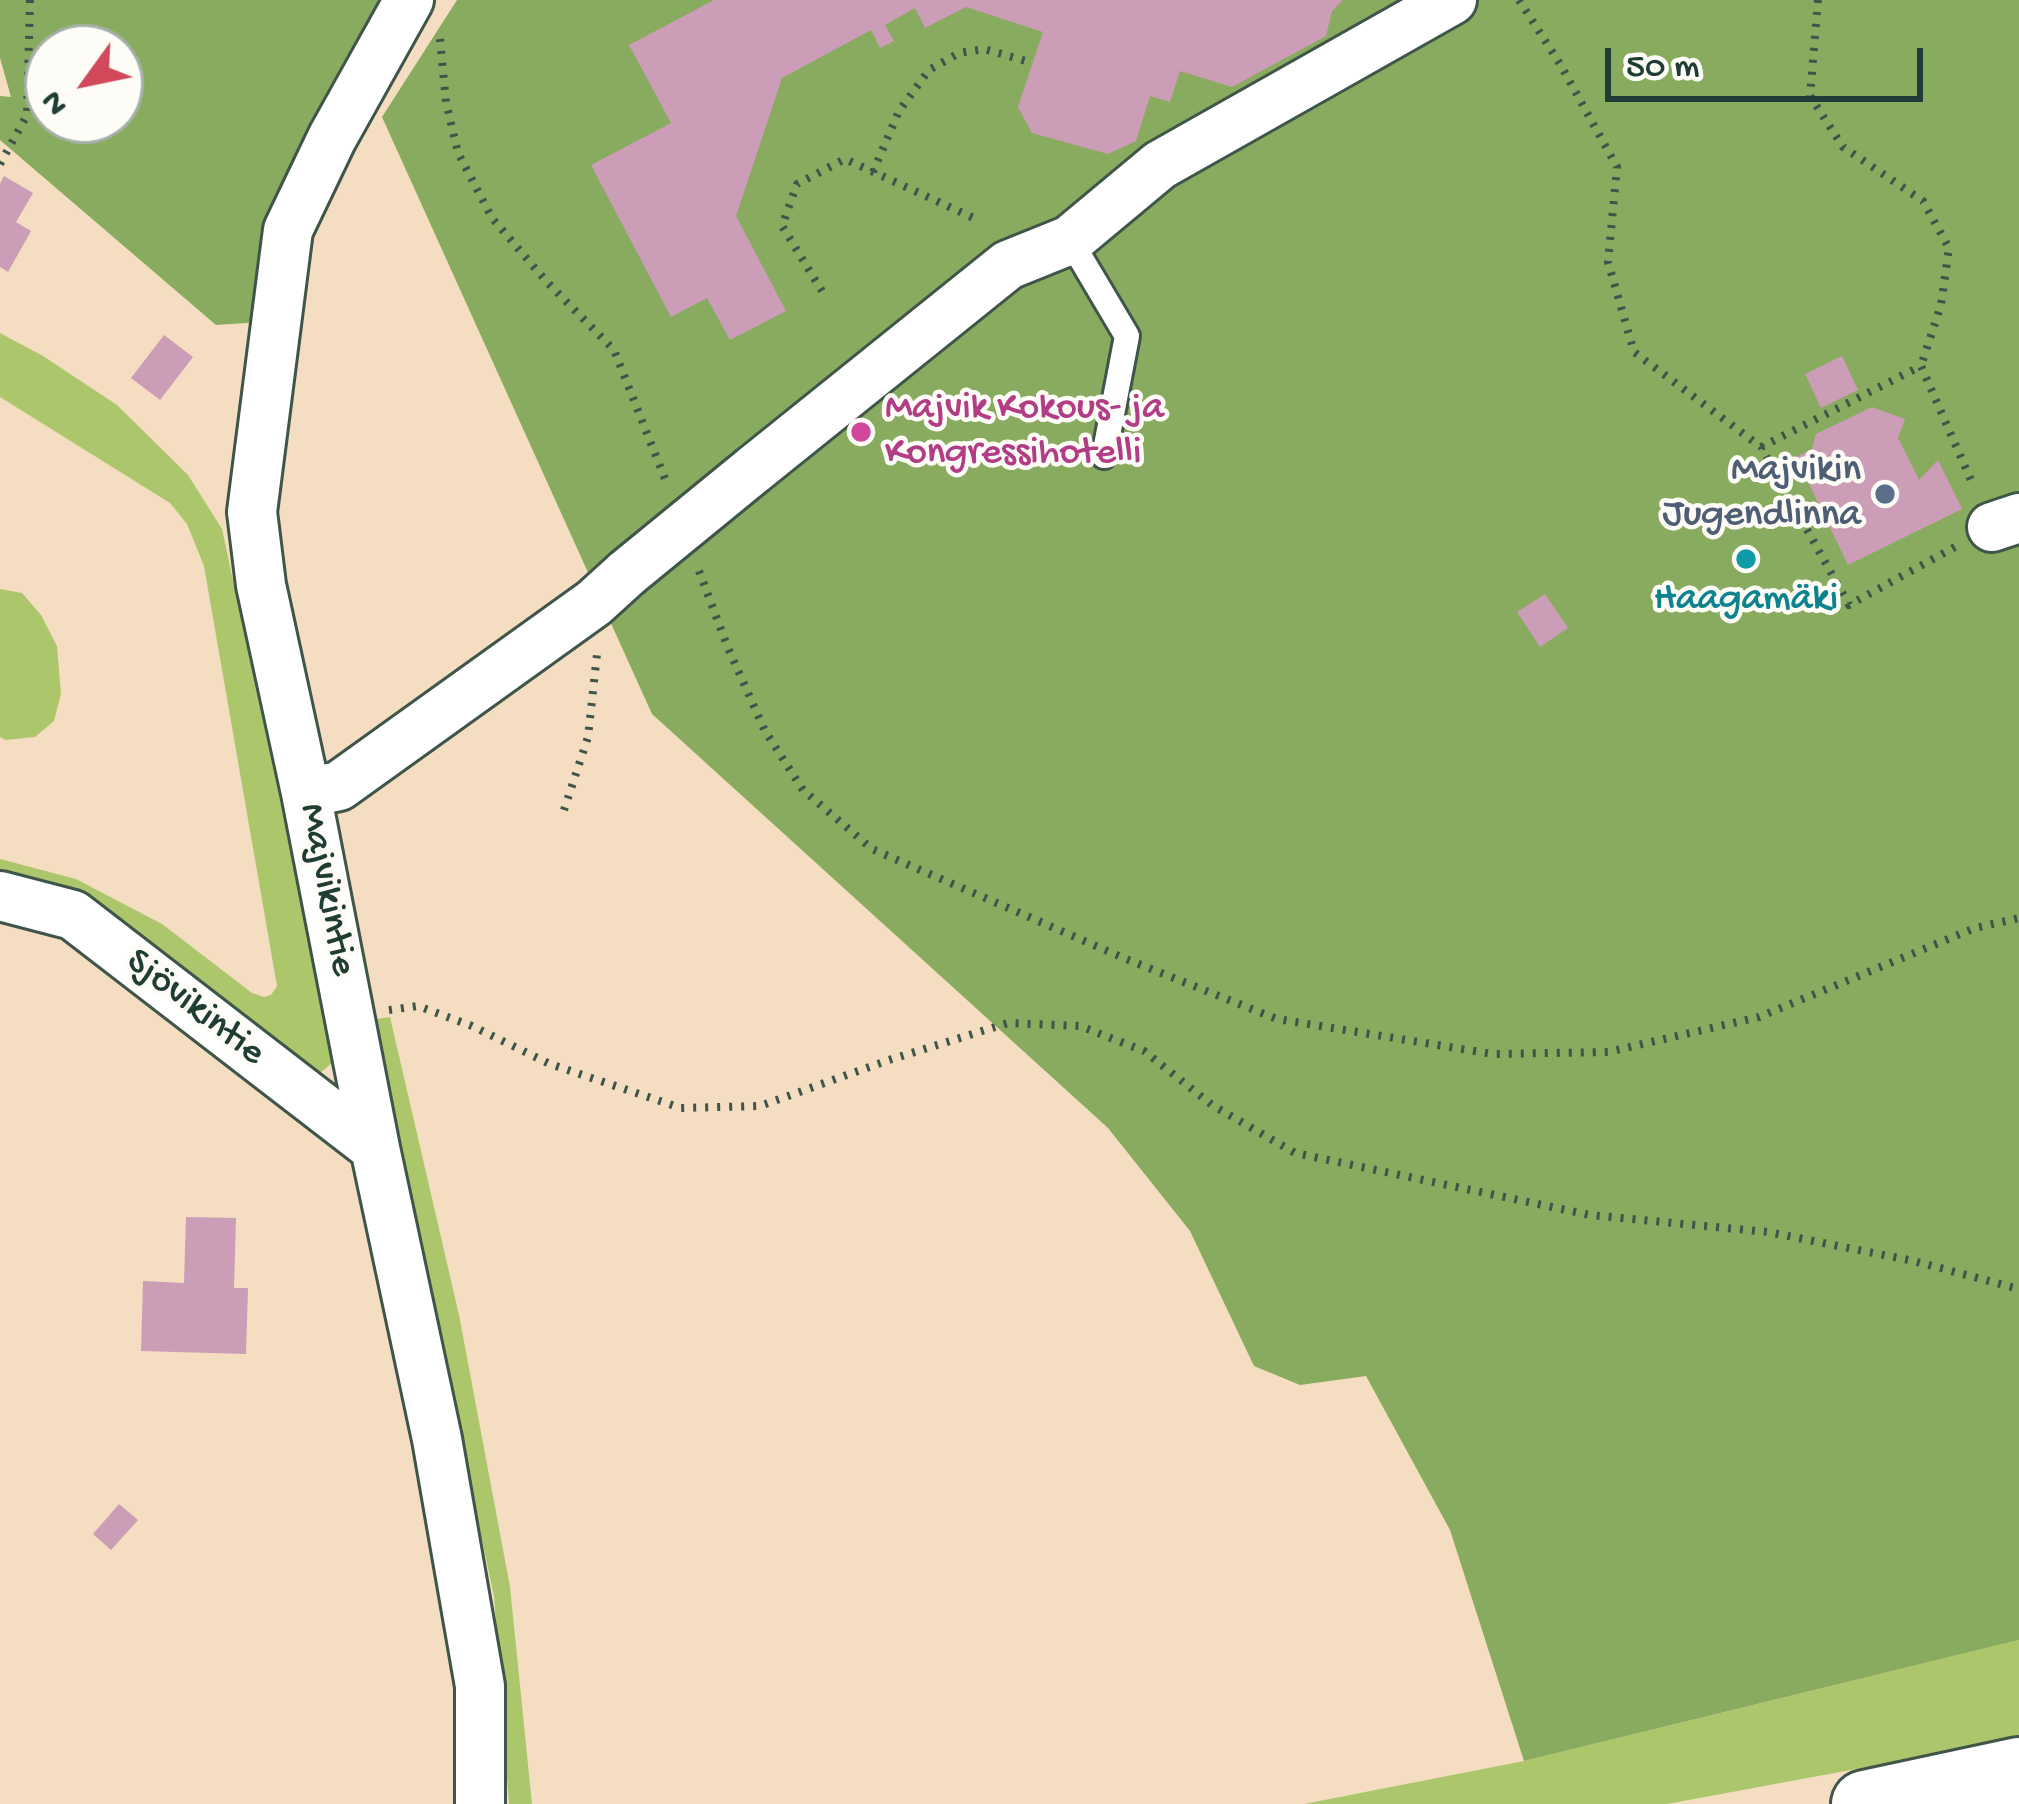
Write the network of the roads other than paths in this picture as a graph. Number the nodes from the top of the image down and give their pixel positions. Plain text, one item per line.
1 (1452, 0) edge
2 (424, 10) edge
3 (1070, 240) junction
4 (1104, 456) dead end
5 (323, 789) junction
6 (0, 896) edge
7 (376, 1148) junction
8 (2019, 1772) edge
9 (480, 1804) edge
10 (1865, 1804) edge

1 - 3 street
2 - 5 street, Majvikintie
3 - 4 lane
3 - 5 street, bridge
5 - 7 street, Majvikintie
6 - 7 street, Sjövikintie
7 - 9 street, Majvikintie
8 - 10 highway

